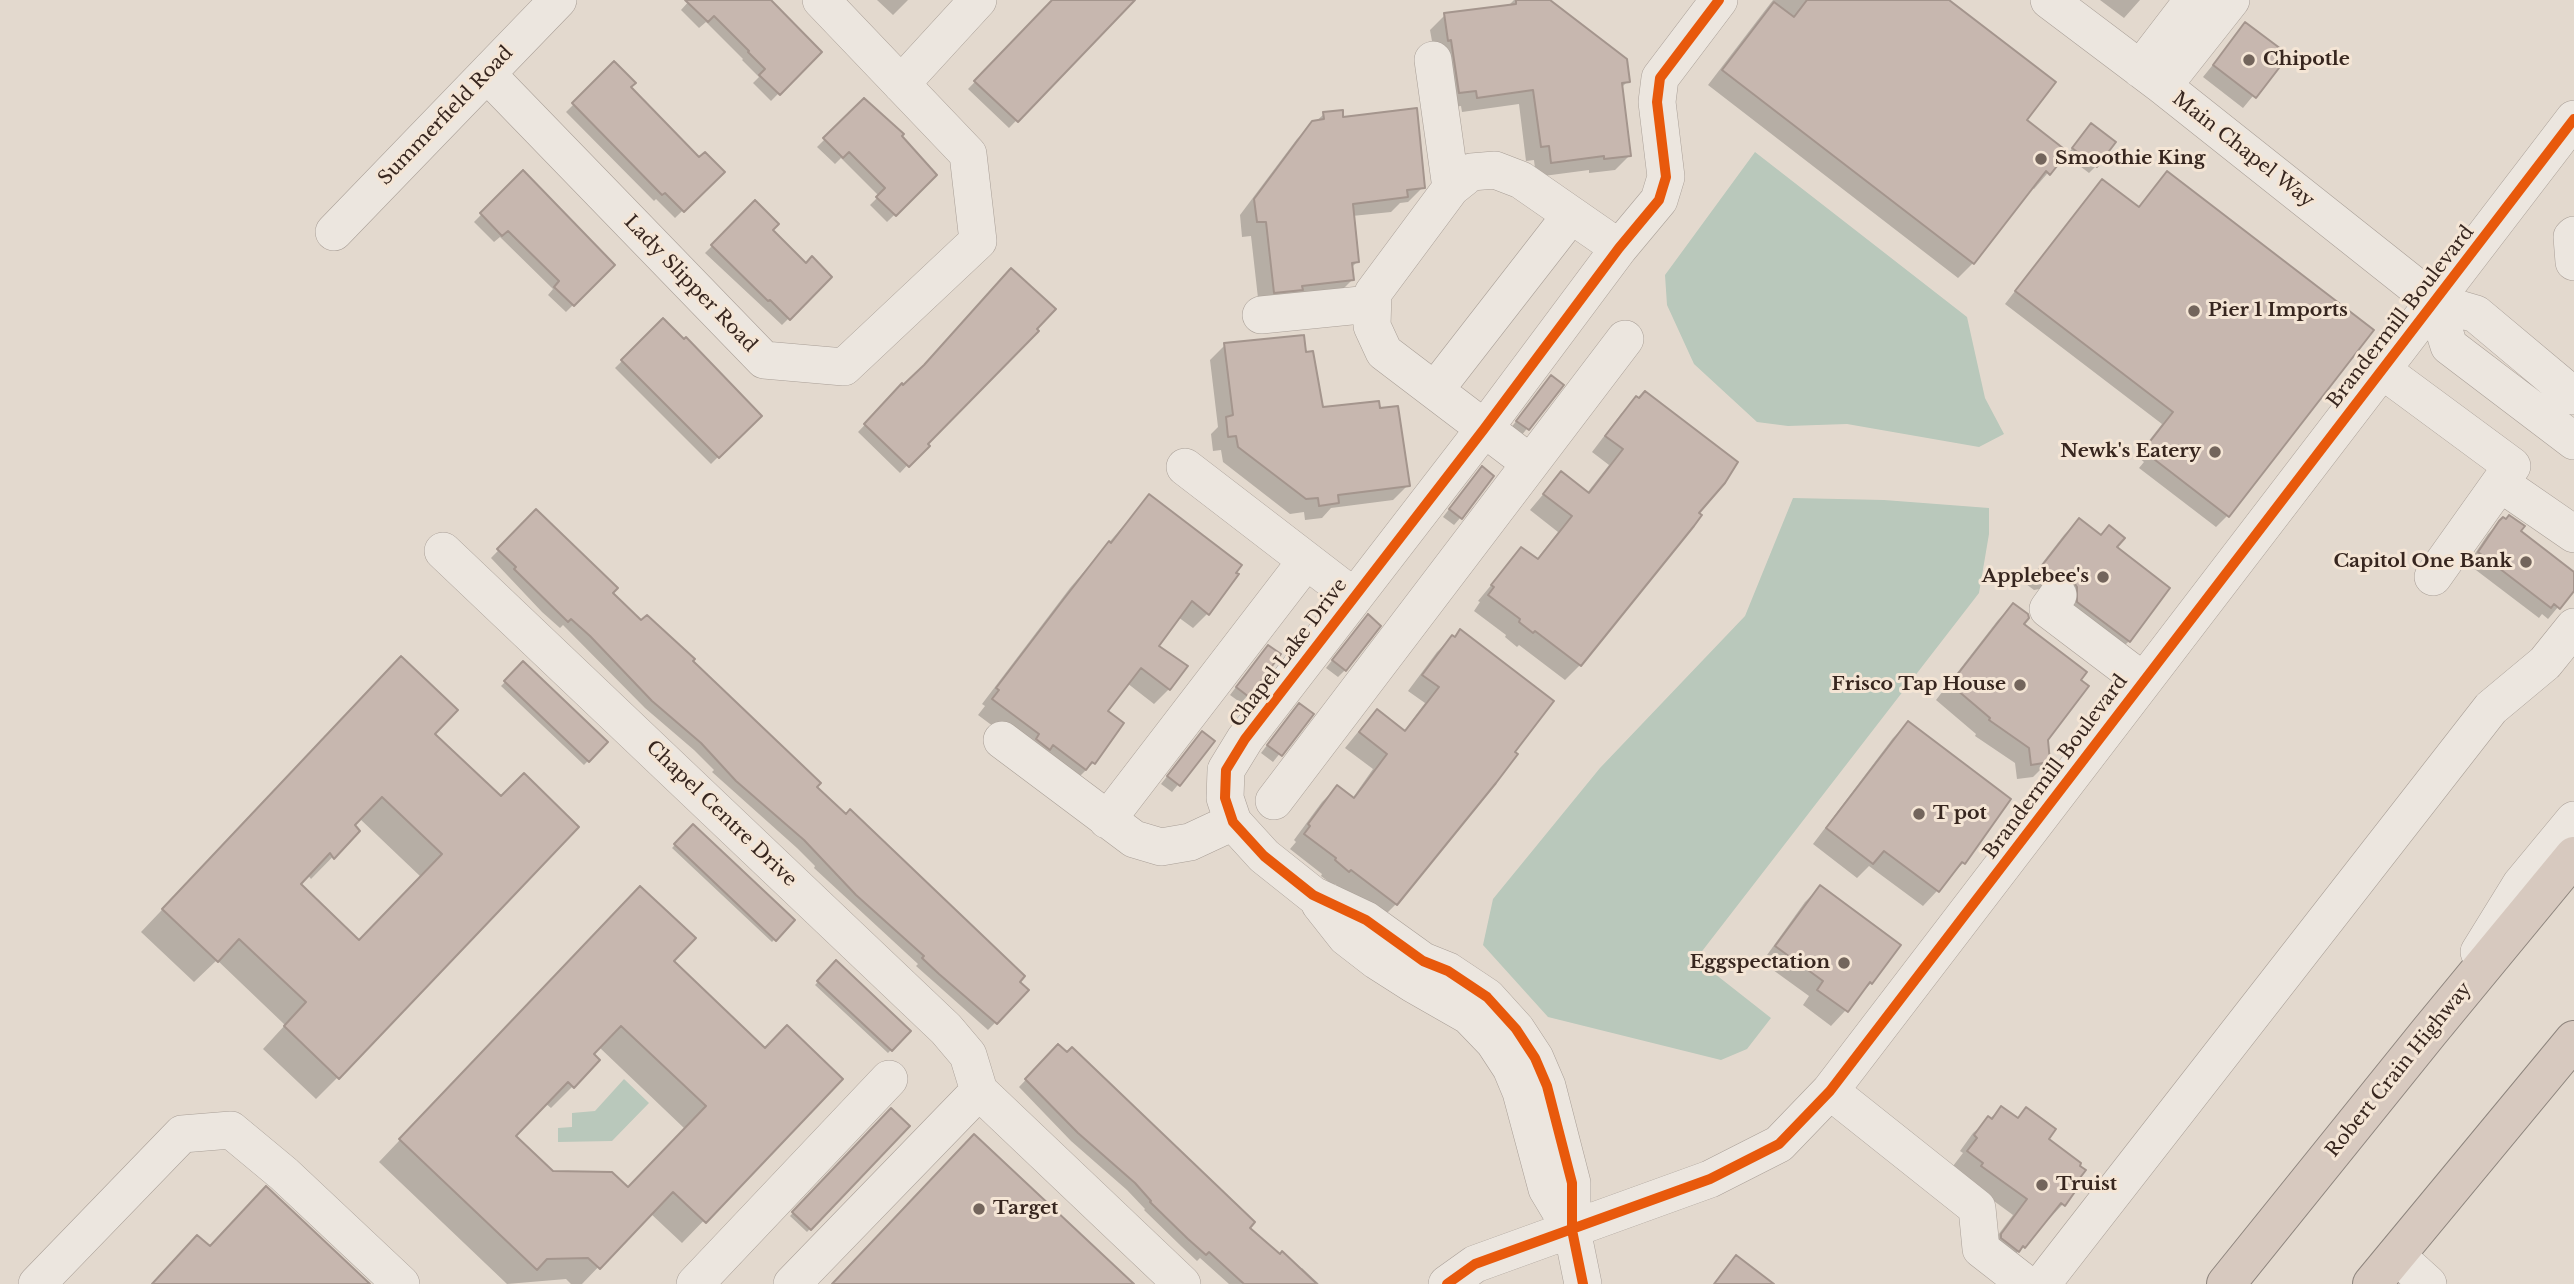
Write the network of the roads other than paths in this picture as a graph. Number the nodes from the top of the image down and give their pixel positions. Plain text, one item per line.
1 (558, 0) edge
2 (821, 0) edge
3 (978, 0) edge
4 (1719, 0) edge
5 (2049, 0) edge
6 (2193, 0) edge
7 (2231, 0) edge
8 (1433, 60) dead end
9 (487, 74) junction
10 (2151, 78) junction
11 (901, 84) junction
12 (2574, 119) edge
13 (1451, 188) junction
14 (1571, 215) junction
15 (334, 232) dead end
16 (2574, 235) edge
17 (1619, 248) junction
18 (2574, 262) edge
19 (2435, 302) junction
20 (1371, 304) junction
21 (1261, 316) dead end
22 (1625, 339) dead end
23 (2382, 370) junction
24 (1435, 390) junction
25 (2574, 396) edge
26 (1484, 429) junction
27 (2574, 441) edge
28 (1530, 463) junction
29 (1185, 467) dead end
30 (2500, 484) junction
31 (2574, 534) edge
32 (443, 551) dead end
33 (1306, 561) junction
34 (2433, 577) dead end
35 (2058, 595) dead end
36 (1354, 597) junction
37 (2574, 626) edge
38 (1303, 667) junction
39 (2143, 681) junction
40 (1347, 702) junction
41 (1002, 740) dead end
42 (1274, 801) dead end
43 (1107, 820) junction
44 (2574, 820) edge
45 (1233, 822) junction
46 (2574, 856) edge
47 (2429, 1032) junction
48 (2574, 1040) edge
49 (889, 1079) dead end
50 (979, 1091) junction
51 (1830, 1091) junction
52 (1572, 1230) junction
53 (2268, 1232) junction
54 (2396, 1255) junction
55 (37, 1284) edge
56 (401, 1284) edge
57 (695, 1284) edge
58 (792, 1284) edge
59 (1182, 1284) edge
60 (1447, 1284) edge
61 (1583, 1284) edge
62 (2026, 1284) edge
63 (2042, 1284) edge
64 (2210, 1284) edge
65 (2226, 1284) edge
66 (2372, 1284) edge
67 (2428, 1284) edge

1 - 9 street, Summerfield Road
2 - 11 street, Lady Slipper Road
3 - 11 street
4 - 17 street, Chapel Lake Drive
5 - 10 street, Main Chapel Way
6 - 10 street
7 - 10 street
8 - 13 street
9 - 11 street, Lady Slipper Road
9 - 15 street, Summerfield Road
10 - 19 street, Main Chapel Way
12 - 19 street, Brandermill Boulevard
13 - 14 street
13 - 20 street
14 - 17 street
14 - 24 street
16 - 18 street
17 - 26 street, Chapel Lake Drive
19 - 23 street, Brandermill Boulevard
19 - 25 street, Main Chapel Way
19 - 27 street
20 - 21 street
20 - 24 street
22 - 28 street
23 - 30 street
23 - 39 street, Brandermill Boulevard
24 - 26 street
26 - 28 street
26 - 36 street, Chapel Lake Drive
28 - 40 street
29 - 33 street
30 - 31 street
30 - 34 street
32 - 50 street, Chapel Centre Drive
33 - 36 street
33 - 43 street
35 - 39 street
36 - 38 street, Chapel Lake Drive
37 - 63 street
38 - 40 street
38 - 45 street, Chapel Lake Drive
39 - 51 street, Brandermill Boulevard
40 - 42 street
41 - 43 street
43 - 45 street
44 - 47 street
45 - 52 street, Chapel Lake Drive
46 - 47 highway, Robert Crain Highway
47 - 53 highway, Robert Crain Highway
48 - 54 highway
49 - 57 street
50 - 58 street
50 - 59 street
51 - 52 street, Brandermill Boulevard
51 - 62 street
52 - 60 street, Brandermill Boulevard
52 - 61 street, Chapel Lake Drive
53 - 64 highway
53 - 65 highway, Robert Crain Highway
54 - 66 highway
54 - 67 street
55 - 56 street

